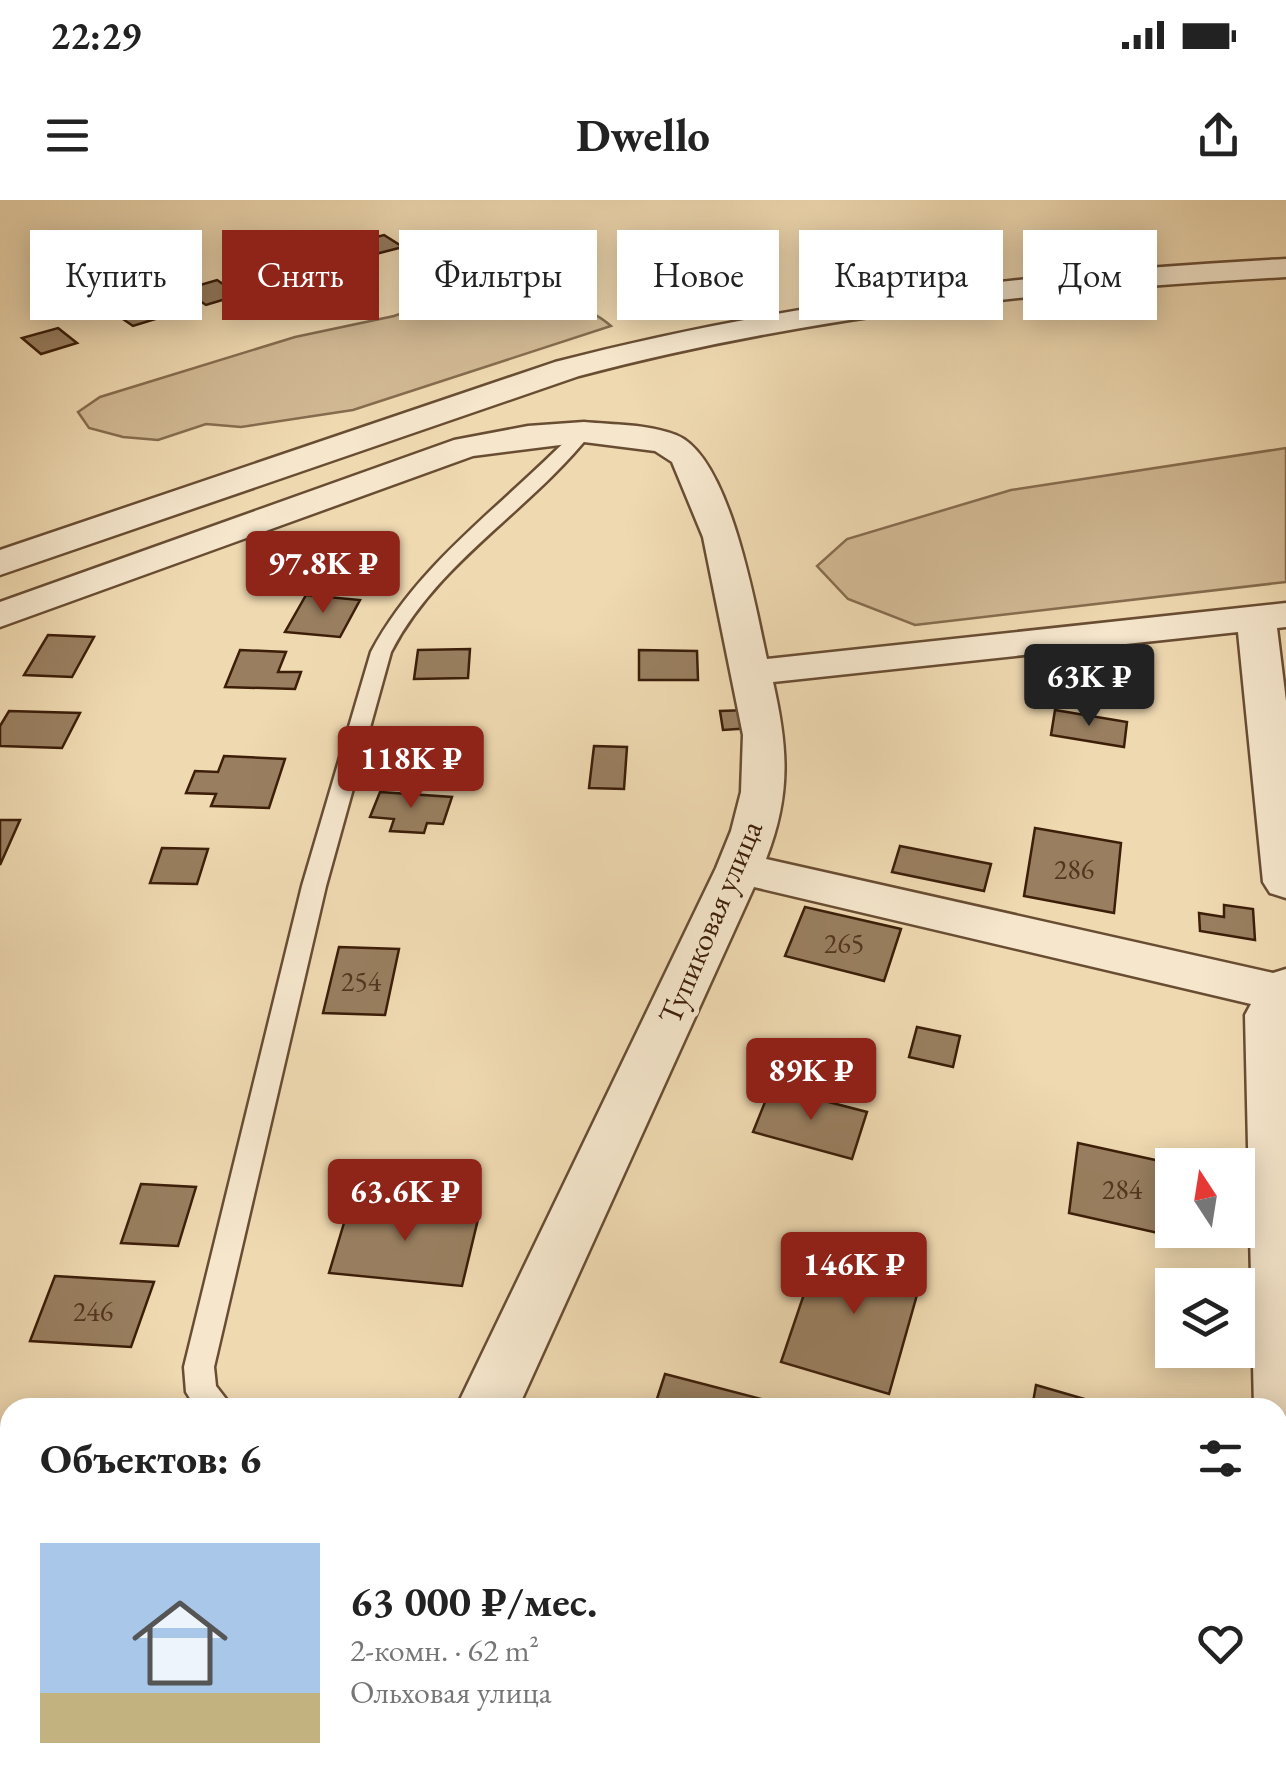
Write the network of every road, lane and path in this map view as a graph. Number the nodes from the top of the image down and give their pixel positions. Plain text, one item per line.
1 (1286, 268) edge
2 (584, 432) junction
3 (0, 563) edge
4 (0, 615) edge
5 (1271, 617) edge
6 (748, 673) junction
7 (739, 868) junction
8 (1286, 882) edge
9 (1285, 992) edge
10 (207, 1398) edge
11 (492, 1398) edge
12 (1285, 1398) edge

1 - 3 street
2 - 4 street, Тупиковая улица
2 - 6 street, Тупиковая улица
2 - 10 lane
5 - 6 street
5 - 8 street
6 - 7 street, Тупиковая улица
7 - 9 street
7 - 11 street, Тупиковая улица
9 - 12 street

